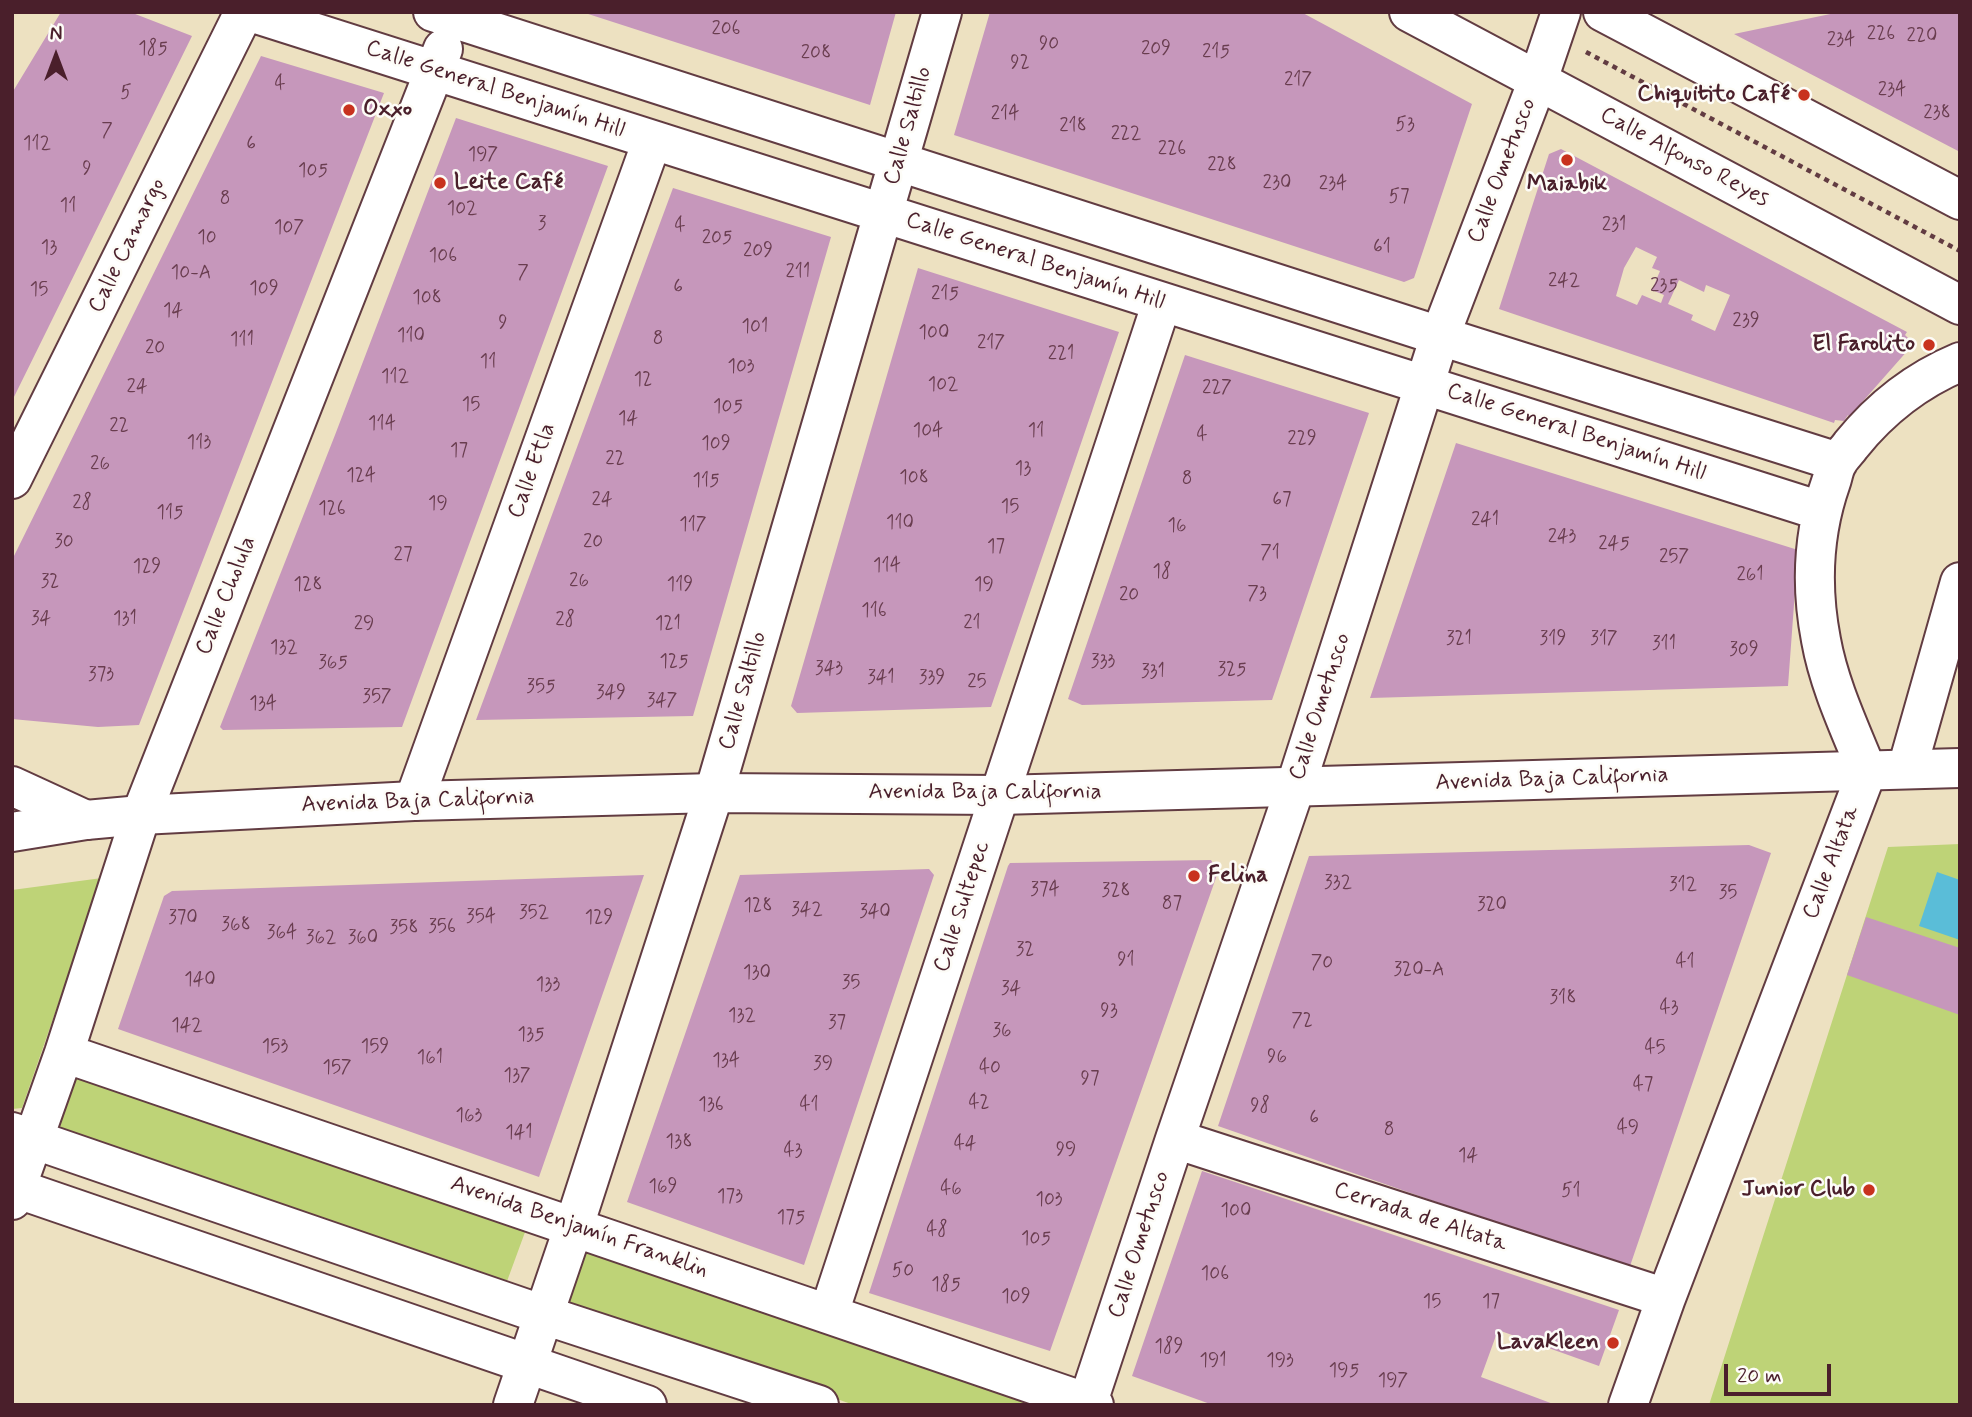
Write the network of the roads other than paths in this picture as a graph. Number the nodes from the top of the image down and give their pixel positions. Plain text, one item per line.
1 (244, 12) edge
2 (250, 12) edge
3 (942, 12) edge
4 (1409, 12) edge
5 (1603, 12) edge
6 (449, 15) edge
7 (1557, 23) edge
8 (435, 71) junction
9 (1538, 80) junction
10 (652, 141) junction
11 (899, 161) junction
12 (1960, 200) edge
13 (883, 213) junction
14 (1162, 302) junction
15 (1960, 305) edge
16 (1440, 337) junction
17 (1960, 362) edge
18 (1424, 384) junction
19 (1838, 462) junction
20 (12, 480) edge
21 (1821, 510) junction
22 (1960, 582) edge
23 (1960, 768) edge
24 (1907, 769) junction
25 (1867, 771) junction
26 (12, 786) edge
27 (1295, 788) junction
28 (714, 793) junction
29 (1000, 796) junction
30 (414, 801) junction
31 (141, 815) junction
32 (86, 820) junction
33 (12, 832) edge
34 (64, 1053) junction
35 (23, 1136) edge
36 (1175, 1139) junction
37 (14, 1192) edge
38 (574, 1226) junction
39 (1666, 1298) junction
40 (829, 1313) junction
41 (544, 1315) junction
42 (528, 1364) junction
43 (1090, 1404) edge
44 (513, 1405) edge
45 (647, 1405) edge
46 (819, 1405) edge
47 (1628, 1405) edge

1 - 20 street, Calle Camargo
2 - 8 street, Calle General Benjamín Hill
3 - 11 street, Calle Saltillo
4 - 9 street, Calle Alfonso Reyes
5 - 12 street
6 - 8 street, Calle Cholula
6 - 11 street
7 - 9 street, Calle Ometusco
8 - 10 street, Calle General Benjamín Hill
8 - 31 street, Calle Cholula
9 - 15 street, Calle Alfonso Reyes
9 - 16 street, Calle Ometusco
10 - 13 street, Calle General Benjamín Hill
10 - 30 street, Calle Etla
11 - 13 street, Calle Saltillo
11 - 16 street
13 - 14 street, Calle General Benjamín Hill
13 - 28 street, Calle Saltillo
14 - 18 street, Calle General Benjamín Hill
14 - 29 street, Calle Sultepec
16 - 18 street, Calle Ometusco
16 - 19 street
17 - 19 street
18 - 21 street, Calle General Benjamín Hill
18 - 27 street, Calle Ometusco
19 - 21 street
21 - 25 street
22 - 24 street
23 - 24 street, Avenida Baja California
24 - 25 street, Avenida Baja California
25 - 27 street, Avenida Baja California
25 - 39 street, Calle Altata
26 - 32 street
27 - 29 street, Avenida Baja California
27 - 36 street, Calle Ometusco
28 - 29 street, Avenida Baja California
28 - 30 street, Avenida Baja California
28 - 38 street, Calle Saltillo
29 - 40 street, Calle Sultepec
30 - 31 street, Avenida Baja California
31 - 32 street, Avenida Baja California
31 - 34 street, Calle Cholula
32 - 33 street, Avenida Baja California
34 - 35 street, Calle Cholula
34 - 38 street, Avenida Benjamín Franklin
35 - 37 street, Calle Cholula
35 - 41 street
36 - 39 street, Cerrada de Altata
36 - 43 street, Calle Ometusco
37 - 42 street
38 - 40 street, Avenida Benjamín Franklin
38 - 41 street, Calle Saltillo
39 - 47 street, Calle Altata
40 - 43 street, Avenida Benjamín Franklin
41 - 42 street, Calle Saltillo
41 - 46 street
42 - 44 street, Calle Saltillo
42 - 45 street

